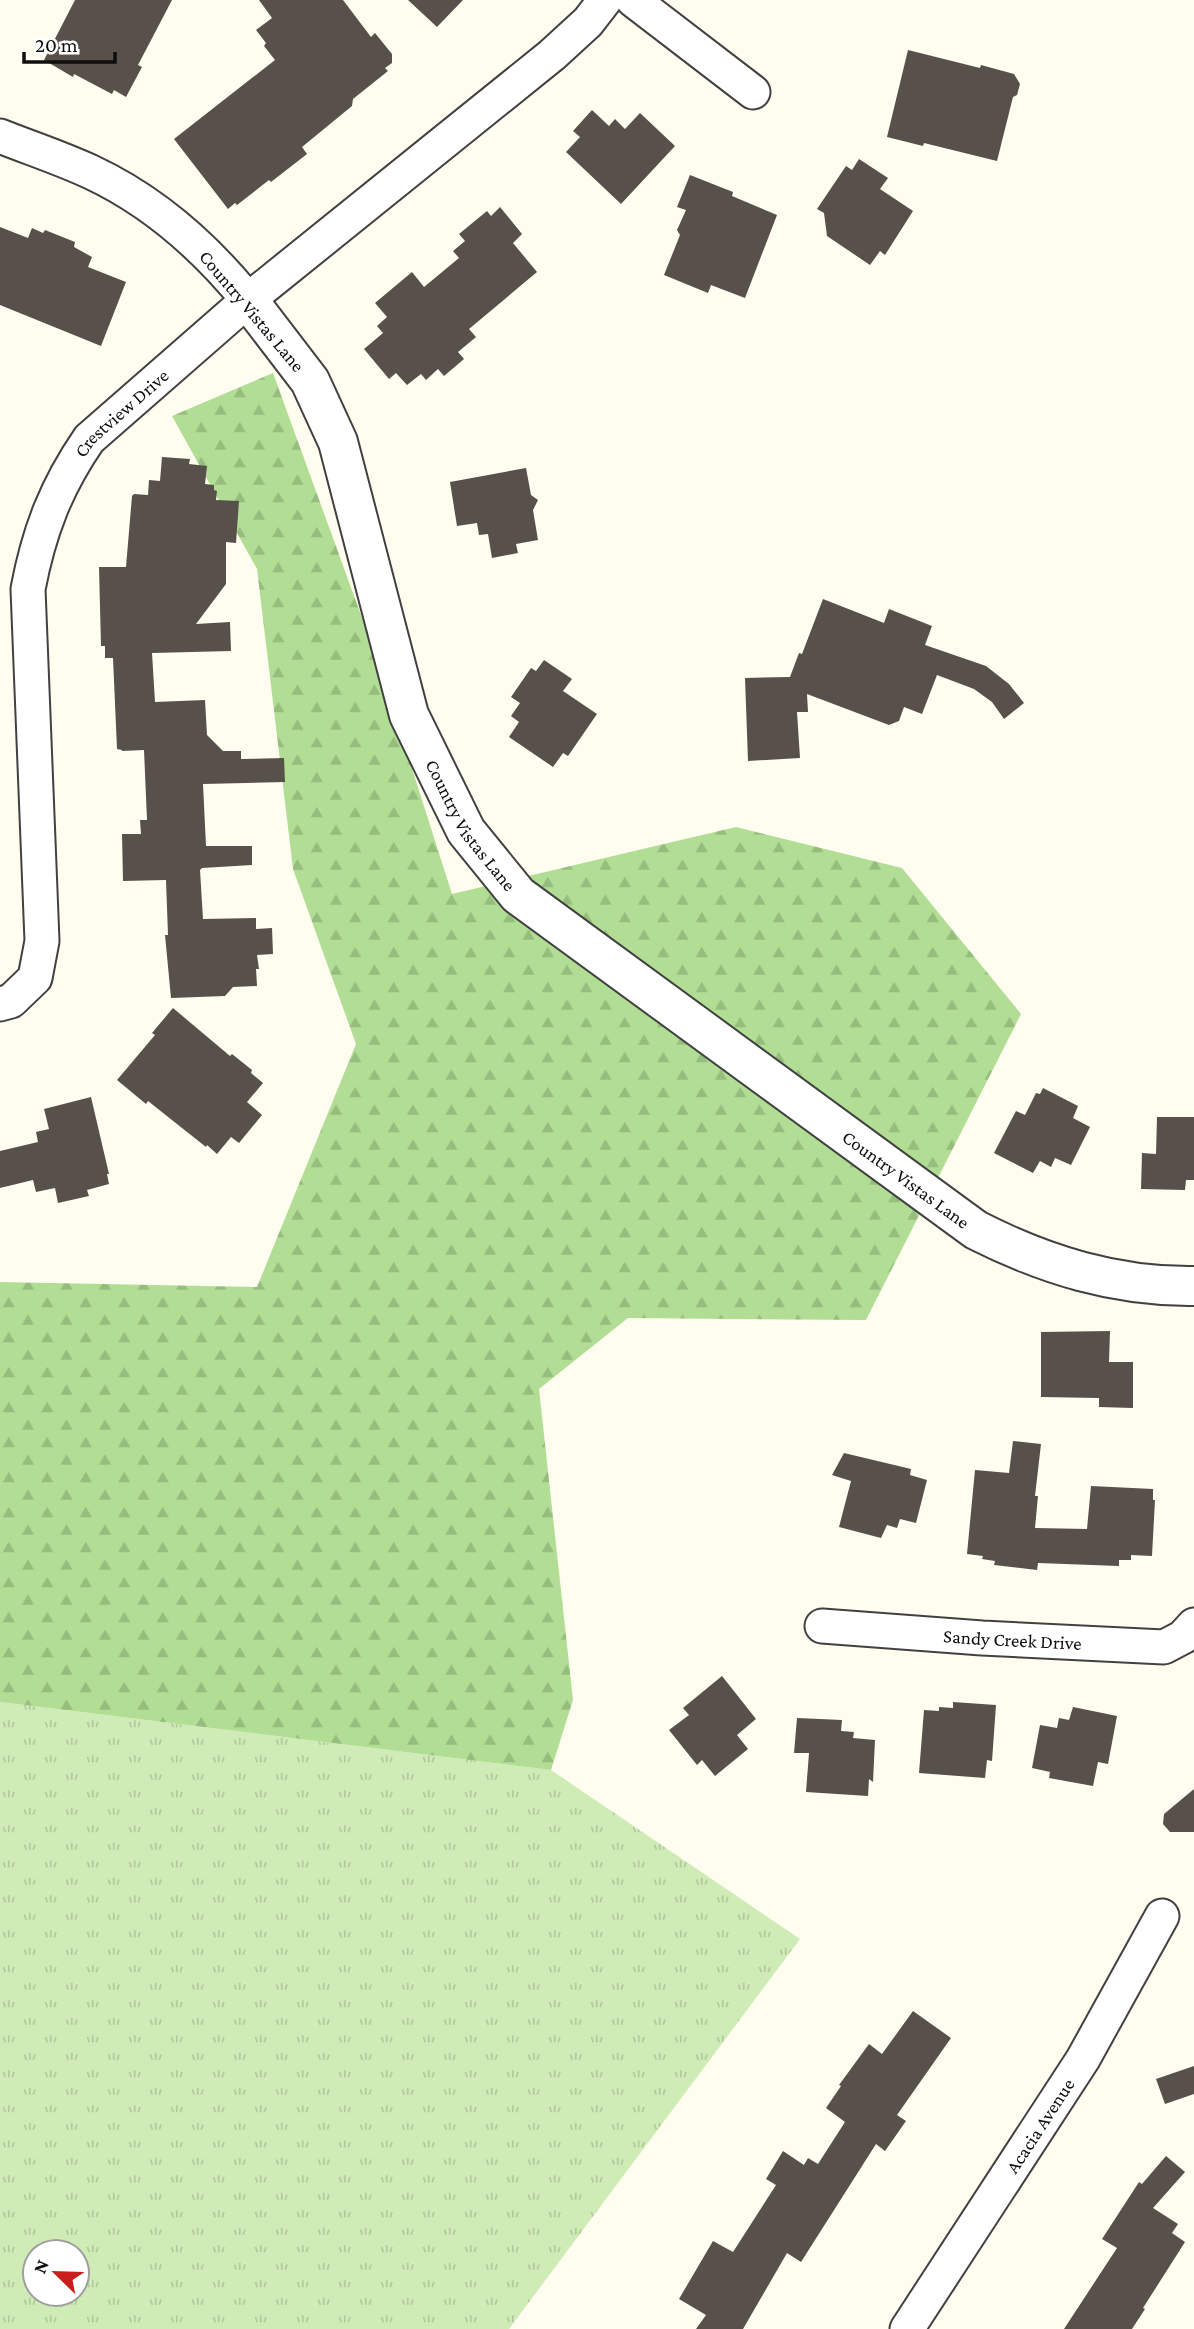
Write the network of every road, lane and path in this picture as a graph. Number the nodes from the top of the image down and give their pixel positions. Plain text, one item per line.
1 (605, 0) edge
2 (634, 0) edge
3 (754, 92) dead end
4 (0, 136) edge
5 (248, 300) junction
6 (14, 588) edge
7 (0, 1004) edge
8 (1194, 1286) edge
9 (1194, 1625) edge
10 (822, 1626) dead end
11 (1162, 1916) dead end
12 (907, 2329) edge

1 - 5 street, Crestview Drive
2 - 3 street
4 - 5 street, Country Vistas Lane
5 - 6 street, Crestview Drive
5 - 8 street, Country Vistas Lane
6 - 7 street, Crestview Drive
9 - 10 street, Sandy Creek Drive
11 - 12 street, Acacia Avenue

